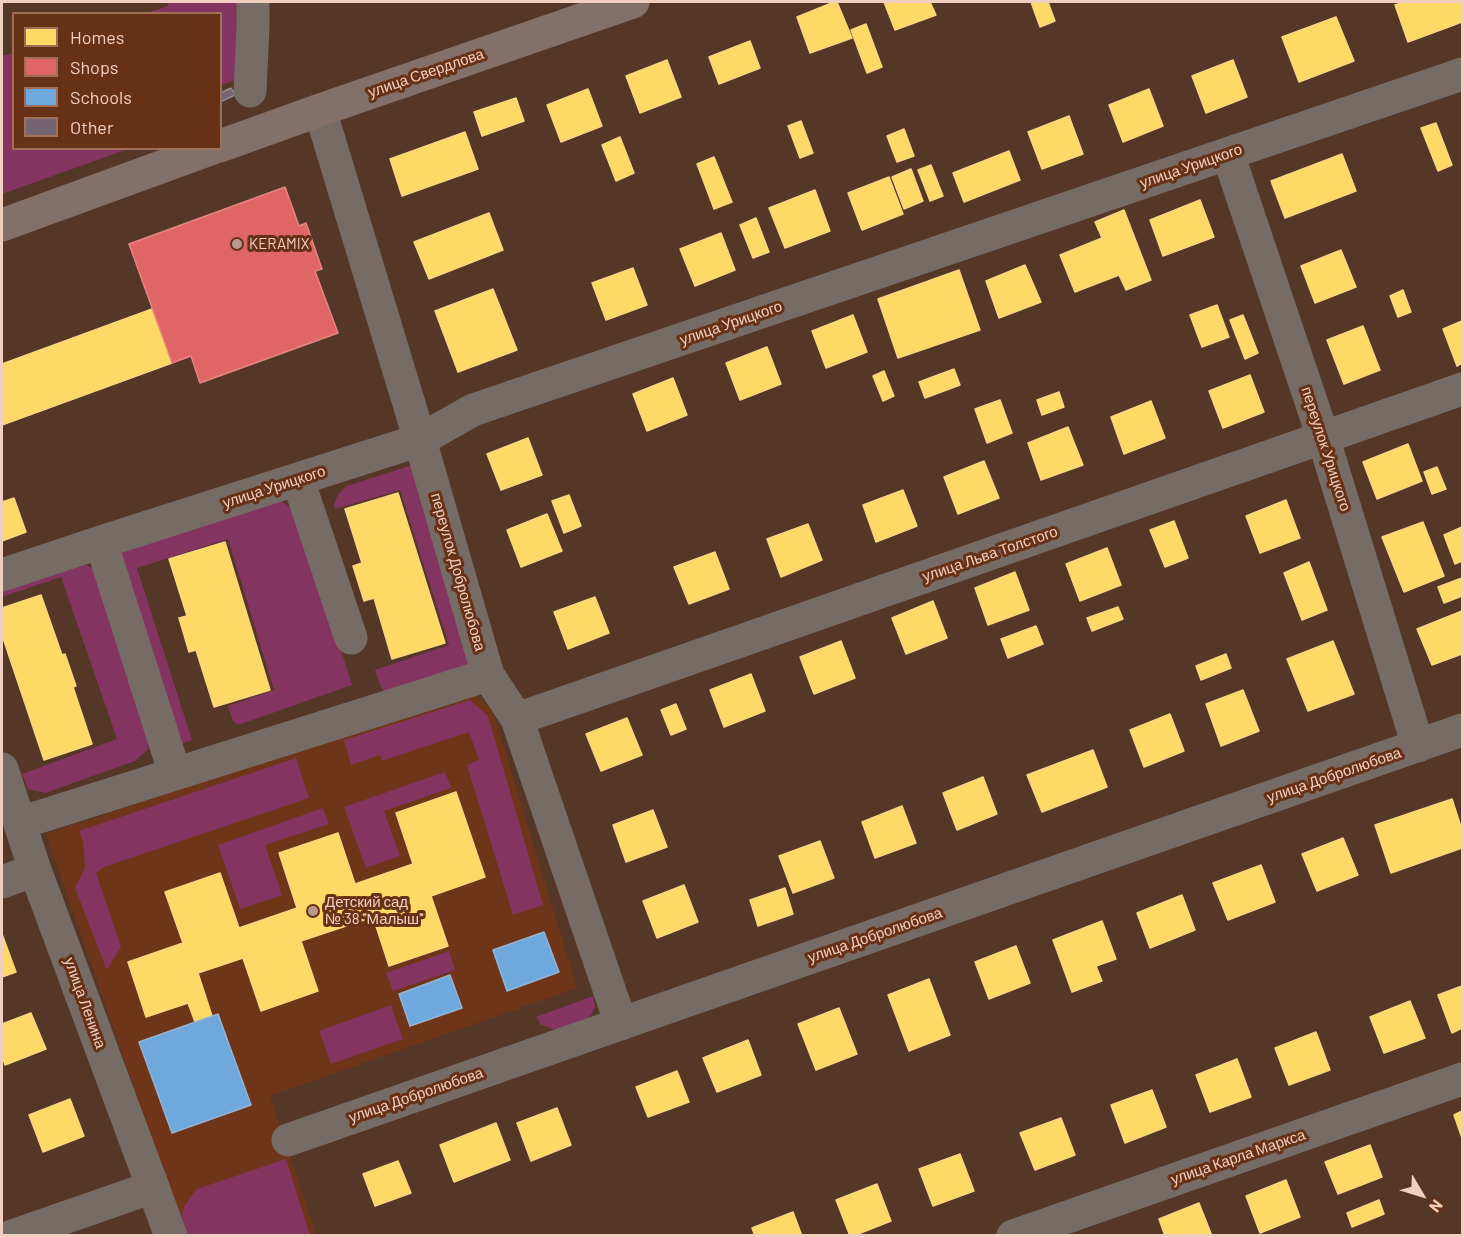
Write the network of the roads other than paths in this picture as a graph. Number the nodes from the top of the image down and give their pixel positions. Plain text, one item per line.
1 (253, 2) edge
2 (633, 2) edge
3 (1462, 74) edge
4 (250, 91) dead end
5 (320, 110) junction
6 (222, 145) edge
7 (208, 150) edge
8 (1228, 154) junction
9 (2, 225) edge
10 (1462, 389) edge
11 (1323, 437) junction
12 (420, 440) junction
13 (298, 480) junction
14 (101, 542) junction
15 (2, 575) edge
16 (351, 638) dead end
17 (488, 675) junction
18 (517, 719) junction
19 (1462, 730) edge
20 (1418, 746) junction
21 (2, 770) edge
22 (175, 774) junction
23 (20, 823) junction
24 (35, 870) junction
25 (2, 882) edge
26 (621, 1024) junction
27 (1462, 1079) edge
28 (288, 1140) dead end
29 (153, 1187) junction
30 (12, 1236) edge
31 (171, 1236) edge
32 (1013, 1236) edge

1 - 4 street
2 - 5 main road, улица Свердлова
3 - 8 street, улица Урицкого
5 - 6 main road, улица Свердлова
5 - 12 street, переулок Добролюбова
7 - 9 main road
8 - 11 street, переулок Урицкого
8 - 12 street, улица Урицкого
10 - 11 street, улица Льва Толстого
11 - 18 street, улица Льва Толстого
11 - 20 street, переулок Урицкого
12 - 13 street, улица Урицкого
12 - 17 street, переулок Добролюбова
13 - 14 street, улица Урицкого
13 - 16 street
14 - 15 street, улица Урицкого
14 - 22 street
17 - 18 street, переулок Добролюбова
17 - 22 street
18 - 26 street, переулок Добролюбова
19 - 20 street, улица Добролюбова
20 - 26 street, улица Добролюбова
21 - 23 street, улица Ленина
22 - 23 street
23 - 24 street, улица Ленина
24 - 25 street
24 - 29 street, улица Ленина
26 - 28 street, улица Добролюбова
27 - 32 street, улица Карла Маркса
29 - 30 street
29 - 31 street, улица Ленина

